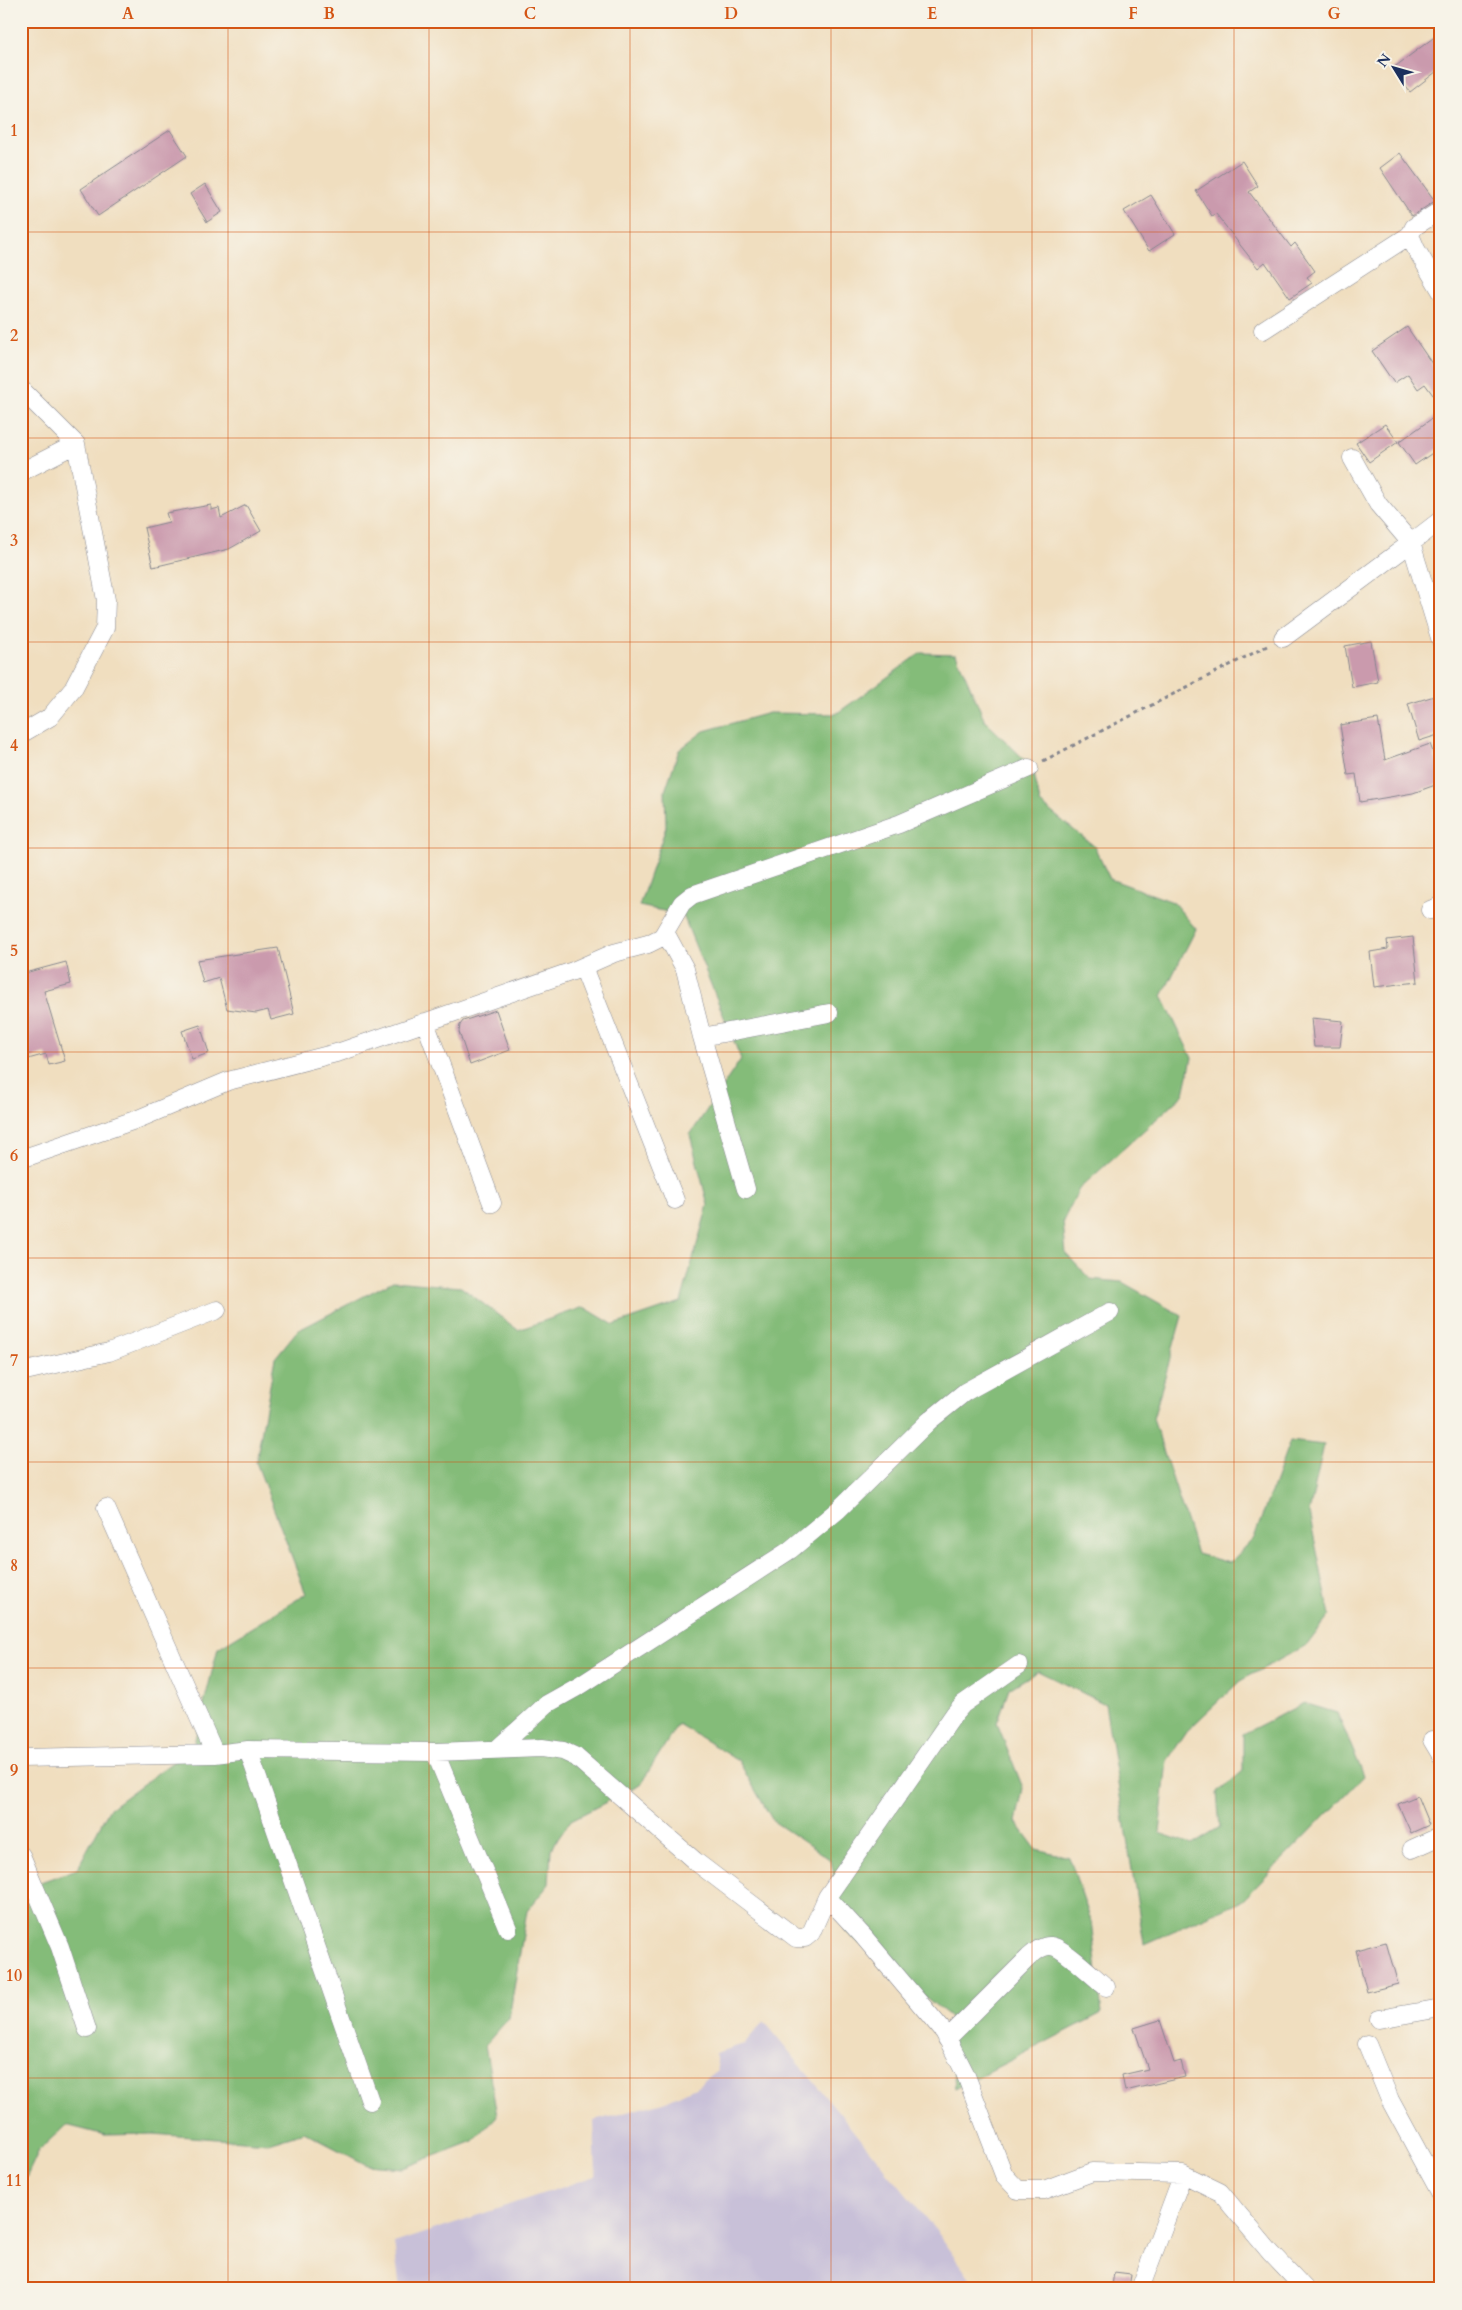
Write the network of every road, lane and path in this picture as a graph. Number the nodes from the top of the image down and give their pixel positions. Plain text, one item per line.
1 (1441, 210) edge
2 (1410, 235) junction
3 (1441, 291) edge
4 (1263, 330) dead end
5 (21, 389) edge
6 (76, 444) junction
7 (1352, 458) dead end
8 (21, 472) edge
9 (1441, 520) edge
10 (1411, 543) junction
11 (1283, 638) joint
12 (1441, 641) edge
13 (21, 734) edge
14 (1029, 768) joint
15 (665, 932) junction
16 (583, 967) junction
17 (829, 1013) dead end
18 (425, 1022) junction
19 (702, 1037) junction
20 (21, 1159) edge
21 (746, 1189) dead end
22 (675, 1200) dead end
23 (492, 1203) dead end
24 (217, 1310) dead end
25 (1110, 1312) dead end
26 (21, 1372) edge
27 (106, 1508) dead end
28 (1019, 1665) dead end
29 (1432, 1740) dead end
30 (248, 1750) junction
31 (496, 1750) junction
32 (435, 1752) junction
33 (215, 1754) junction
34 (1441, 1755) edge
35 (21, 1758) edge
36 (1441, 1836) edge
37 (1412, 1849) dead end
38 (21, 1855) edge
39 (827, 1897) junction
40 (508, 1929) dead end
41 (1106, 1987) dead end
42 (1441, 2008) edge
43 (1380, 2019) dead end
44 (87, 2030) dead end
45 (947, 2039) junction
46 (1367, 2044) dead end
47 (370, 2101) dead end
48 (1183, 2174) junction
49 (1441, 2194) edge
50 (1140, 2289) edge
51 (1305, 2289) edge

1 - 2 street
2 - 3 street
2 - 4 street
5 - 6 street
6 - 8 street
6 - 13 street
7 - 10 street
9 - 10 street
10 - 11 street
10 - 12 street
11 - 14 path
14 - 15 street
15 - 16 street
15 - 19 street
16 - 18 street
16 - 22 street
17 - 19 street
18 - 20 street
18 - 23 street
19 - 21 street
24 - 26 street
25 - 31 street
27 - 33 street
28 - 39 street
29 - 34 street
30 - 32 street
30 - 33 street
30 - 47 street
31 - 32 street
31 - 39 street
32 - 40 street
33 - 35 street
36 - 37 street
38 - 44 street
39 - 45 street
41 - 45 street
42 - 43 street
45 - 48 street
46 - 49 street
48 - 50 street
48 - 51 street

